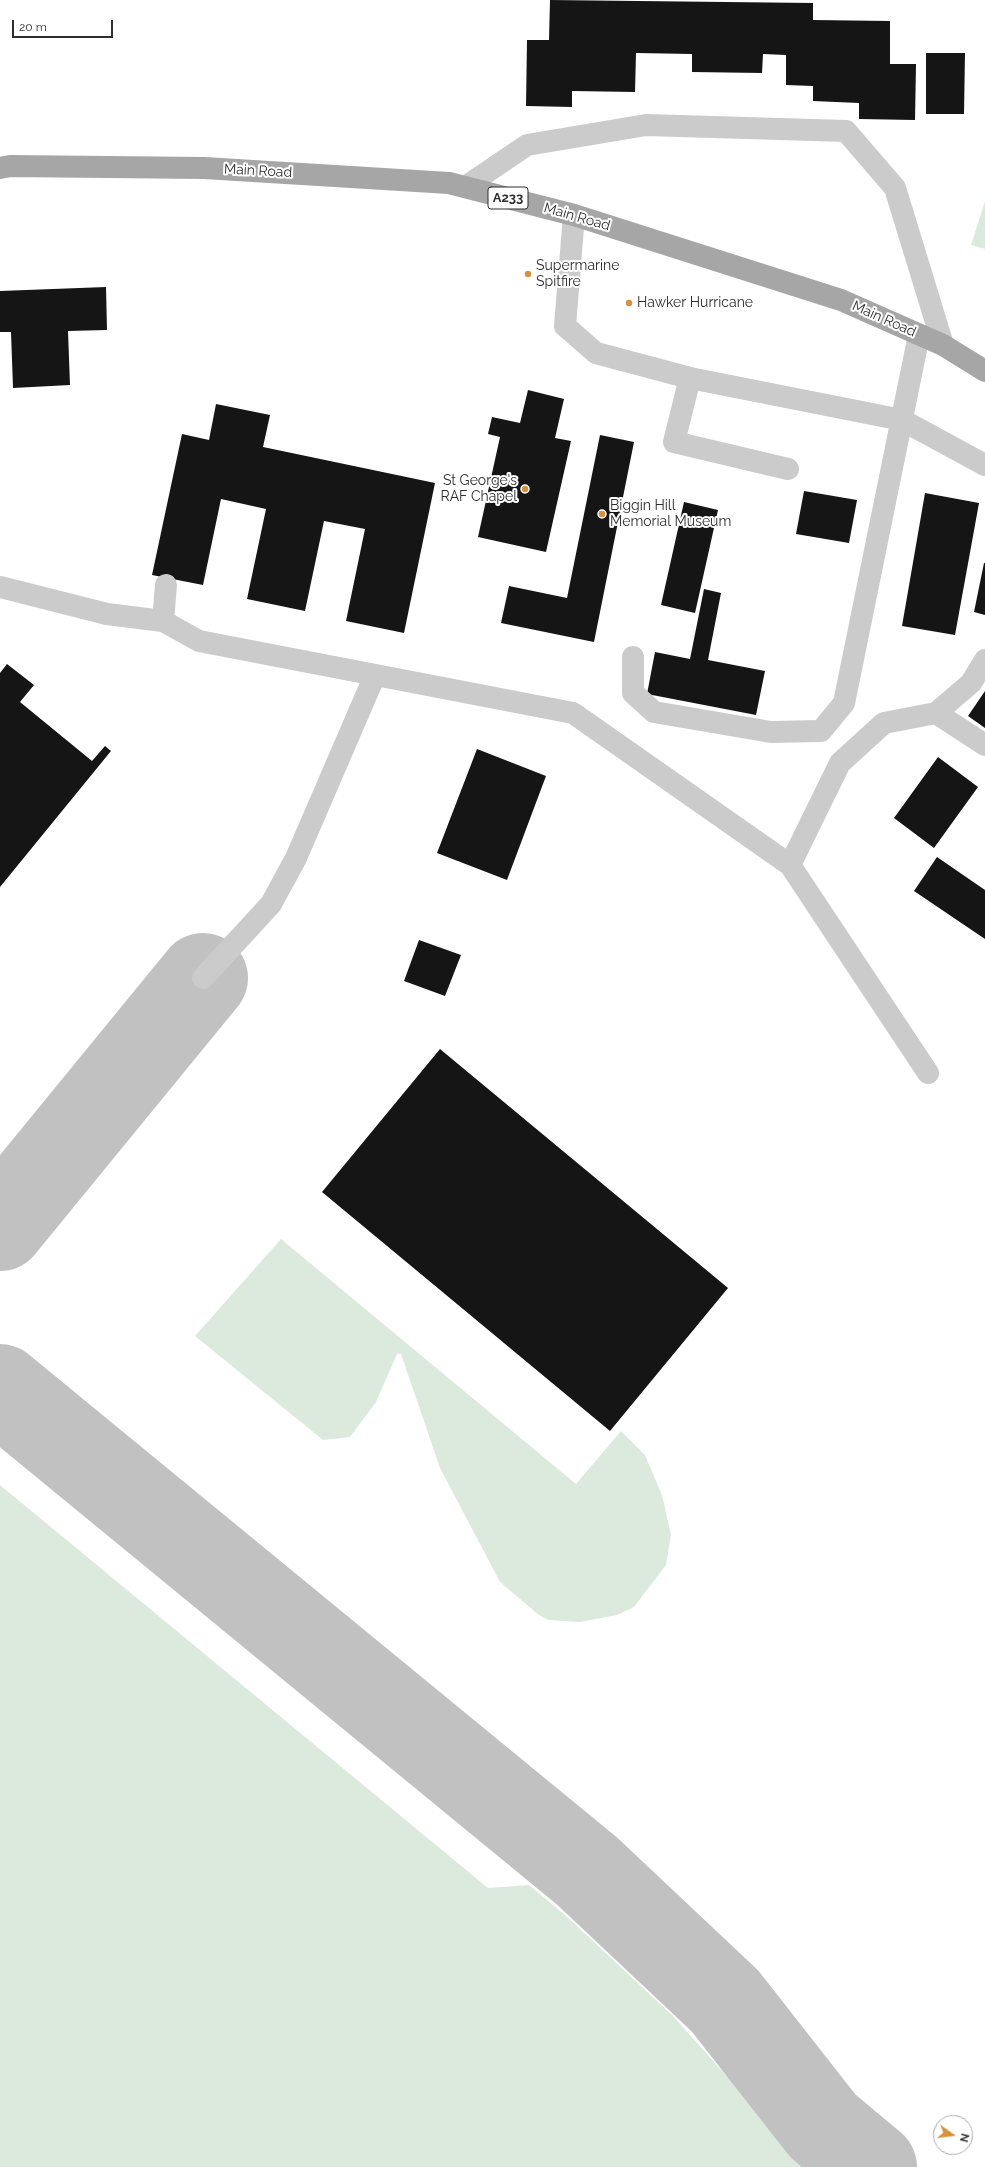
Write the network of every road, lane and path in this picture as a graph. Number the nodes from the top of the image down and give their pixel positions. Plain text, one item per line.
1 (0, 168) edge
2 (465, 187) junction
3 (574, 215) junction
4 (919, 335) junction
5 (943, 345) junction
6 (985, 371) edge
7 (690, 378) junction
8 (902, 420) junction
9 (985, 465) edge
10 (788, 469) dead end
11 (166, 585) dead end
12 (0, 587) edge
13 (163, 621) junction
14 (633, 656) dead end
15 (985, 660) edge
16 (375, 675) junction
17 (936, 713) junction
18 (985, 745) edge
19 (790, 865) junction
20 (204, 978) dead end
21 (928, 1073) dead end

1 - 2 main road, Main Road / A233
2 - 3 main road, Main Road / A233
2 - 5 street
3 - 4 main road, Main Road / A233
3 - 7 street
4 - 5 main road, Main Road / A233
4 - 8 street
5 - 6 main road, Main Road / A233
7 - 8 street
7 - 10 street
8 - 9 street
8 - 14 street
11 - 13 street
12 - 13 street
13 - 16 street
15 - 17 street
16 - 19 street
16 - 20 street
17 - 18 street
17 - 19 street
19 - 21 street

